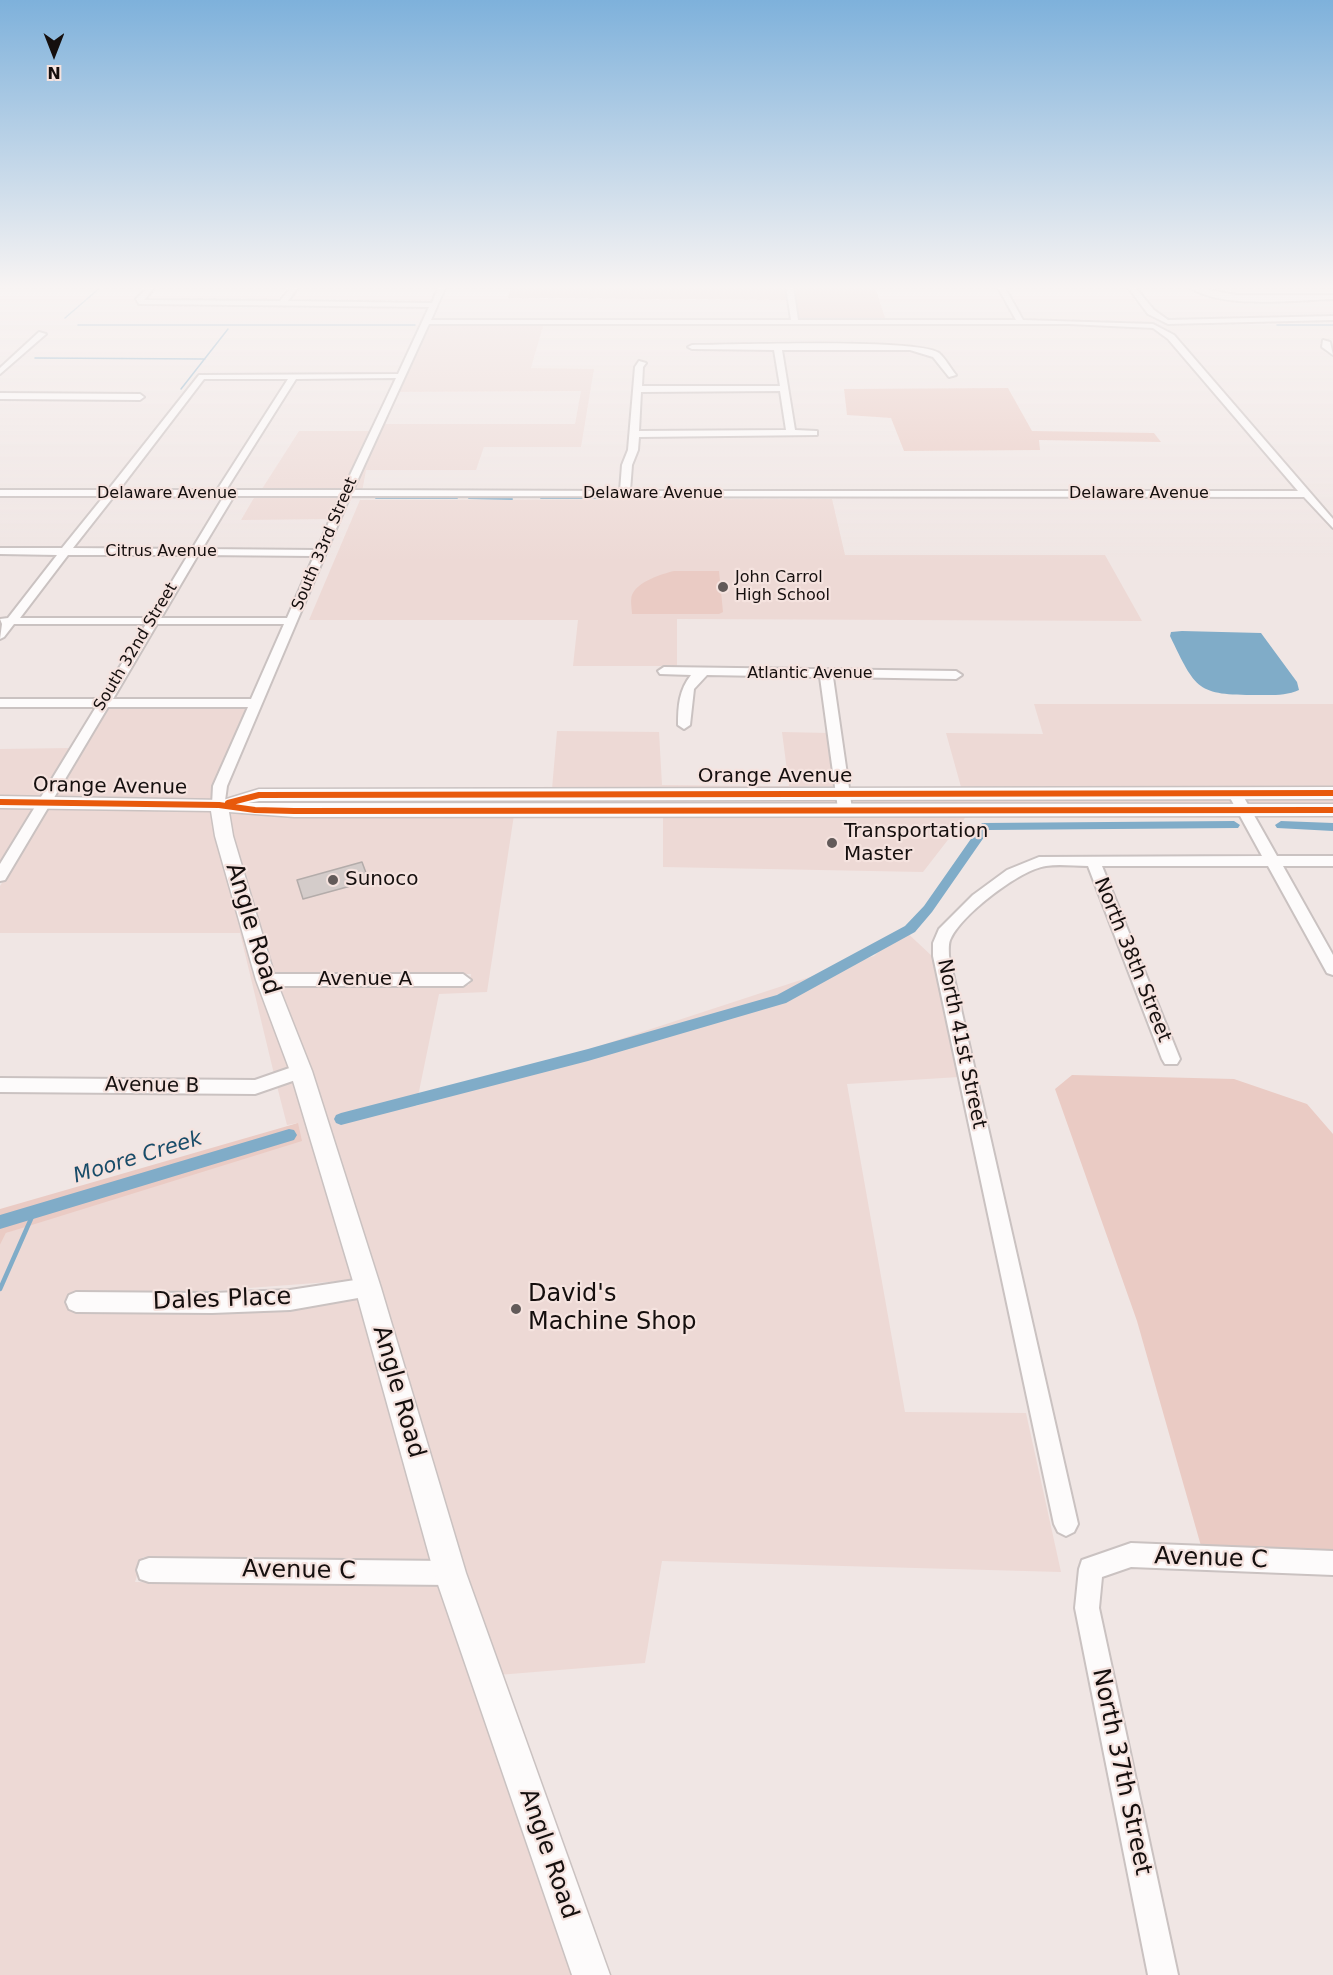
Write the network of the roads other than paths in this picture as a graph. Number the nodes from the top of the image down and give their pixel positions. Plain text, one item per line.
1 (201, 378) edge
2 (293, 378) edge
3 (398, 378) edge
4 (638, 378) edge
5 (783, 378) edge
6 (1211, 378) edge
7 (785, 388) junction
8 (638, 389) junction
9 (0, 396) edge
10 (140, 398) dead end
11 (791, 433) junction
12 (814, 433) dead end
13 (635, 434) junction
14 (0, 493) edge
15 (110, 493) junction
16 (224, 494) junction
17 (346, 494) junction
18 (625, 494) junction
19 (1306, 494) junction
20 (1333, 525) edge
21 (0, 551) edge
22 (194, 551) junction
23 (64, 552) junction
24 (322, 553) junction
25 (6, 621) edge
26 (152, 621) junction
27 (292, 621) junction
28 (0, 635) edge
29 (664, 671) dead end
30 (702, 674) junction
31 (826, 674) junction
32 (956, 675) dead end
33 (0, 703) edge
34 (103, 703) junction
35 (256, 703) junction
36 (684, 725) dead end
37 (576, 793) junction
38 (1333, 793) edge
39 (1235, 794) junction
40 (0, 802) edge
41 (45, 802) junction
42 (844, 802) junction
43 (219, 805) junction
44 (1333, 810) edge
45 (449, 811) junction
46 (1245, 811) junction
47 (1271, 860) junction
48 (1093, 861) junction
49 (1333, 861) edge
50 (0, 876) edge
51 (1333, 969) edge
52 (266, 980) junction
53 (463, 980) dead end
54 (1171, 1059) dead end
55 (301, 1071) junction
56 (0, 1085) edge
57 (368, 1288) junction
58 (76, 1302) dead end
59 (1066, 1524) dead end
60 (1333, 1563) edge
61 (1091, 1569) joint
62 (149, 1570) dead end
63 (450, 1573) junction
64 (591, 1975) edge
65 (1163, 1975) edge

1 - 15 street
2 - 16 street, South 32nd Street
3 - 17 street, South 33rd Street
4 - 8 street
5 - 7 street
6 - 19 street
7 - 8 street
7 - 11 street
8 - 13 street
9 - 10 street
11 - 12 street
11 - 13 street
13 - 18 street
14 - 15 street, Delaware Avenue
15 - 16 street, Delaware Avenue
15 - 23 street
16 - 17 street, Delaware Avenue
16 - 22 street, South 32nd Street
17 - 18 street, Delaware Avenue
17 - 24 street, South 33rd Street
18 - 19 street, Delaware Avenue
19 - 20 street
21 - 23 street, Citrus Avenue
22 - 23 street, Citrus Avenue
22 - 24 street, Citrus Avenue
22 - 26 street, South 32nd Street
23 - 25 street
24 - 27 street, South 33rd Street
25 - 26 street
25 - 28 street
26 - 27 street
26 - 34 street, South 32nd Street
27 - 35 street, South 33rd Street
29 - 30 street, Atlantic Avenue
30 - 31 street, Atlantic Avenue
30 - 36 street
31 - 32 street, Atlantic Avenue
31 - 42 street
33 - 34 street
34 - 35 street
34 - 41 street, South 32nd Street
35 - 43 street, South 33rd Street
37 - 42 main road, Orange Avenue
37 - 43 main road, Orange Avenue
37 - 45 main road
38 - 39 main road, Orange Avenue
39 - 42 main road, Orange Avenue
39 - 46 street
40 - 41 main road, Orange Avenue
41 - 43 main road, Orange Avenue
41 - 50 street, South 32nd Street
42 - 45 main road, Orange Avenue
42 - 46 main road, Orange Avenue
43 - 45 main road, Orange Avenue
43 - 52 main road, Angle Road
44 - 46 main road, Orange Avenue
46 - 47 street
47 - 48 street, North 41st Street
47 - 49 street, North 41st Street
47 - 51 street
48 - 54 street, North 38th Street
48 - 59 street, North 41st Street
52 - 53 street, Avenue A
52 - 55 main road, Angle Road
55 - 56 street, Avenue B
55 - 57 main road, Angle Road
57 - 58 street, Dales Place
57 - 63 main road, Angle Road
60 - 61 street, Avenue C
61 - 65 street, North 37th Street
62 - 63 street, Avenue C
63 - 64 main road, Angle Road

